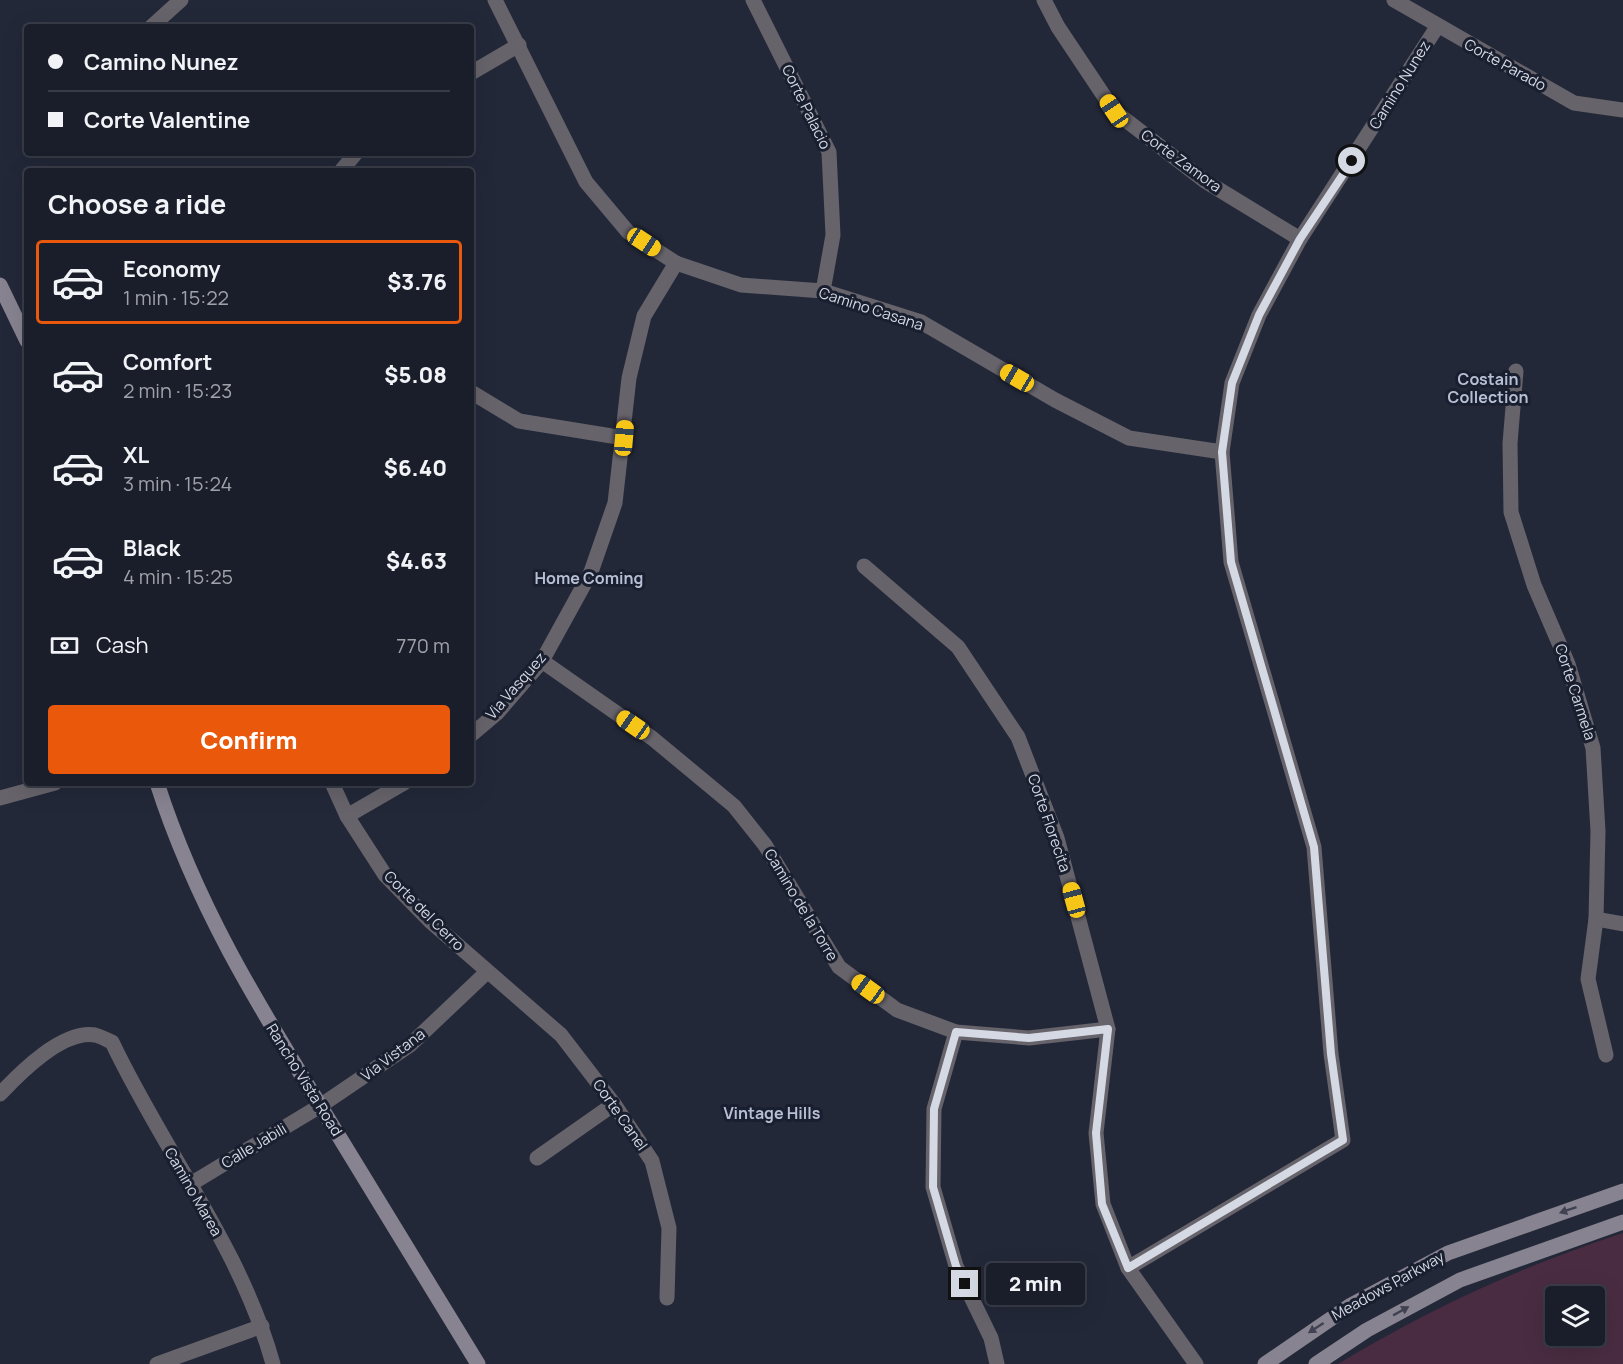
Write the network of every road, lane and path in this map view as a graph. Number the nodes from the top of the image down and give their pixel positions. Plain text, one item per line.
1 (181, 0) edge
2 (495, 0) edge
3 (753, 0) edge
4 (1044, 0) edge
5 (1394, 0) edge
6 (153, 24) edge
7 (1437, 27) junction
8 (519, 45) junction
9 (474, 71) edge
10 (1623, 110) edge
11 (354, 156) edge
12 (344, 168) edge
13 (1300, 239) junction
14 (676, 263) junction
15 (0, 285) edge
16 (823, 291) junction
17 (24, 335) edge
18 (1516, 371) dead end
19 (474, 394) edge
20 (624, 438) junction
21 (1222, 452) junction
22 (864, 566) dead end
23 (542, 661) junction
24 (474, 732) edge
25 (43, 786) edge
26 (158, 786) edge
27 (333, 786) edge
28 (399, 786) edge
29 (0, 798) edge
30 (347, 816) junction
31 (1596, 919) junction
32 (1623, 924) edge
33 (487, 972) junction
34 (1108, 1029) junction
35 (956, 1032) junction
36 (1606, 1055) dead end
37 (0, 1094) edge
38 (614, 1104) junction
39 (320, 1106) junction
40 (537, 1158) dead end
41 (189, 1185) junction
42 (1623, 1191) edge
43 (1623, 1222) edge
44 (1128, 1268) junction
45 (667, 1298) dead end
46 (262, 1326) junction
47 (157, 1364) edge
48 (273, 1364) edge
49 (478, 1364) edge
50 (997, 1364) edge
51 (1196, 1364) edge
52 (1265, 1364) edge
53 (1316, 1364) edge

1 - 6 street
2 - 8 street, Camino Casana
3 - 16 street, Corte Palacio
4 - 13 street, Corte Zamora
5 - 7 street, Corte Parado
7 - 10 street, Corte Parado
7 - 13 street, Camino Nunez
8 - 9 street
8 - 14 street, Camino Casana
11 - 12 street
13 - 21 street, Camino Nunez
14 - 16 street, Camino Casana
14 - 20 street, Via Vasquez
15 - 17 main road
16 - 21 street, Camino Casana
18 - 31 street, Corte Carmela
19 - 20 street
20 - 23 street, Via Vasquez
21 - 44 street, Camino Nunez
22 - 34 street, Corte Florecita
23 - 24 street, Via Vasquez
23 - 35 street, Camino de la Torre
25 - 29 street
26 - 39 main road, Rancho Vista Road
27 - 30 street, Corte del Cerro
28 - 30 street
30 - 33 street, Corte del Cerro
31 - 32 street
31 - 36 street, Corte Carmela
33 - 38 street, Corte Canel
33 - 39 street, Via Vistana
34 - 35 street, Camino de la Torre
34 - 44 street, Corte Florecita
35 - 50 street
37 - 41 street, Camino Marea
38 - 40 street
38 - 45 street, Corte Canel
39 - 41 street, Calle Jabili
39 - 49 main road, Rancho Vista Road
41 - 46 street, Camino Marea
42 -> 52 main road, Meadows Parkway
53 -> 43 main road, Meadows Parkway
44 - 51 street, Corte Florecita
46 - 47 street
46 - 48 street, Camino Marea

